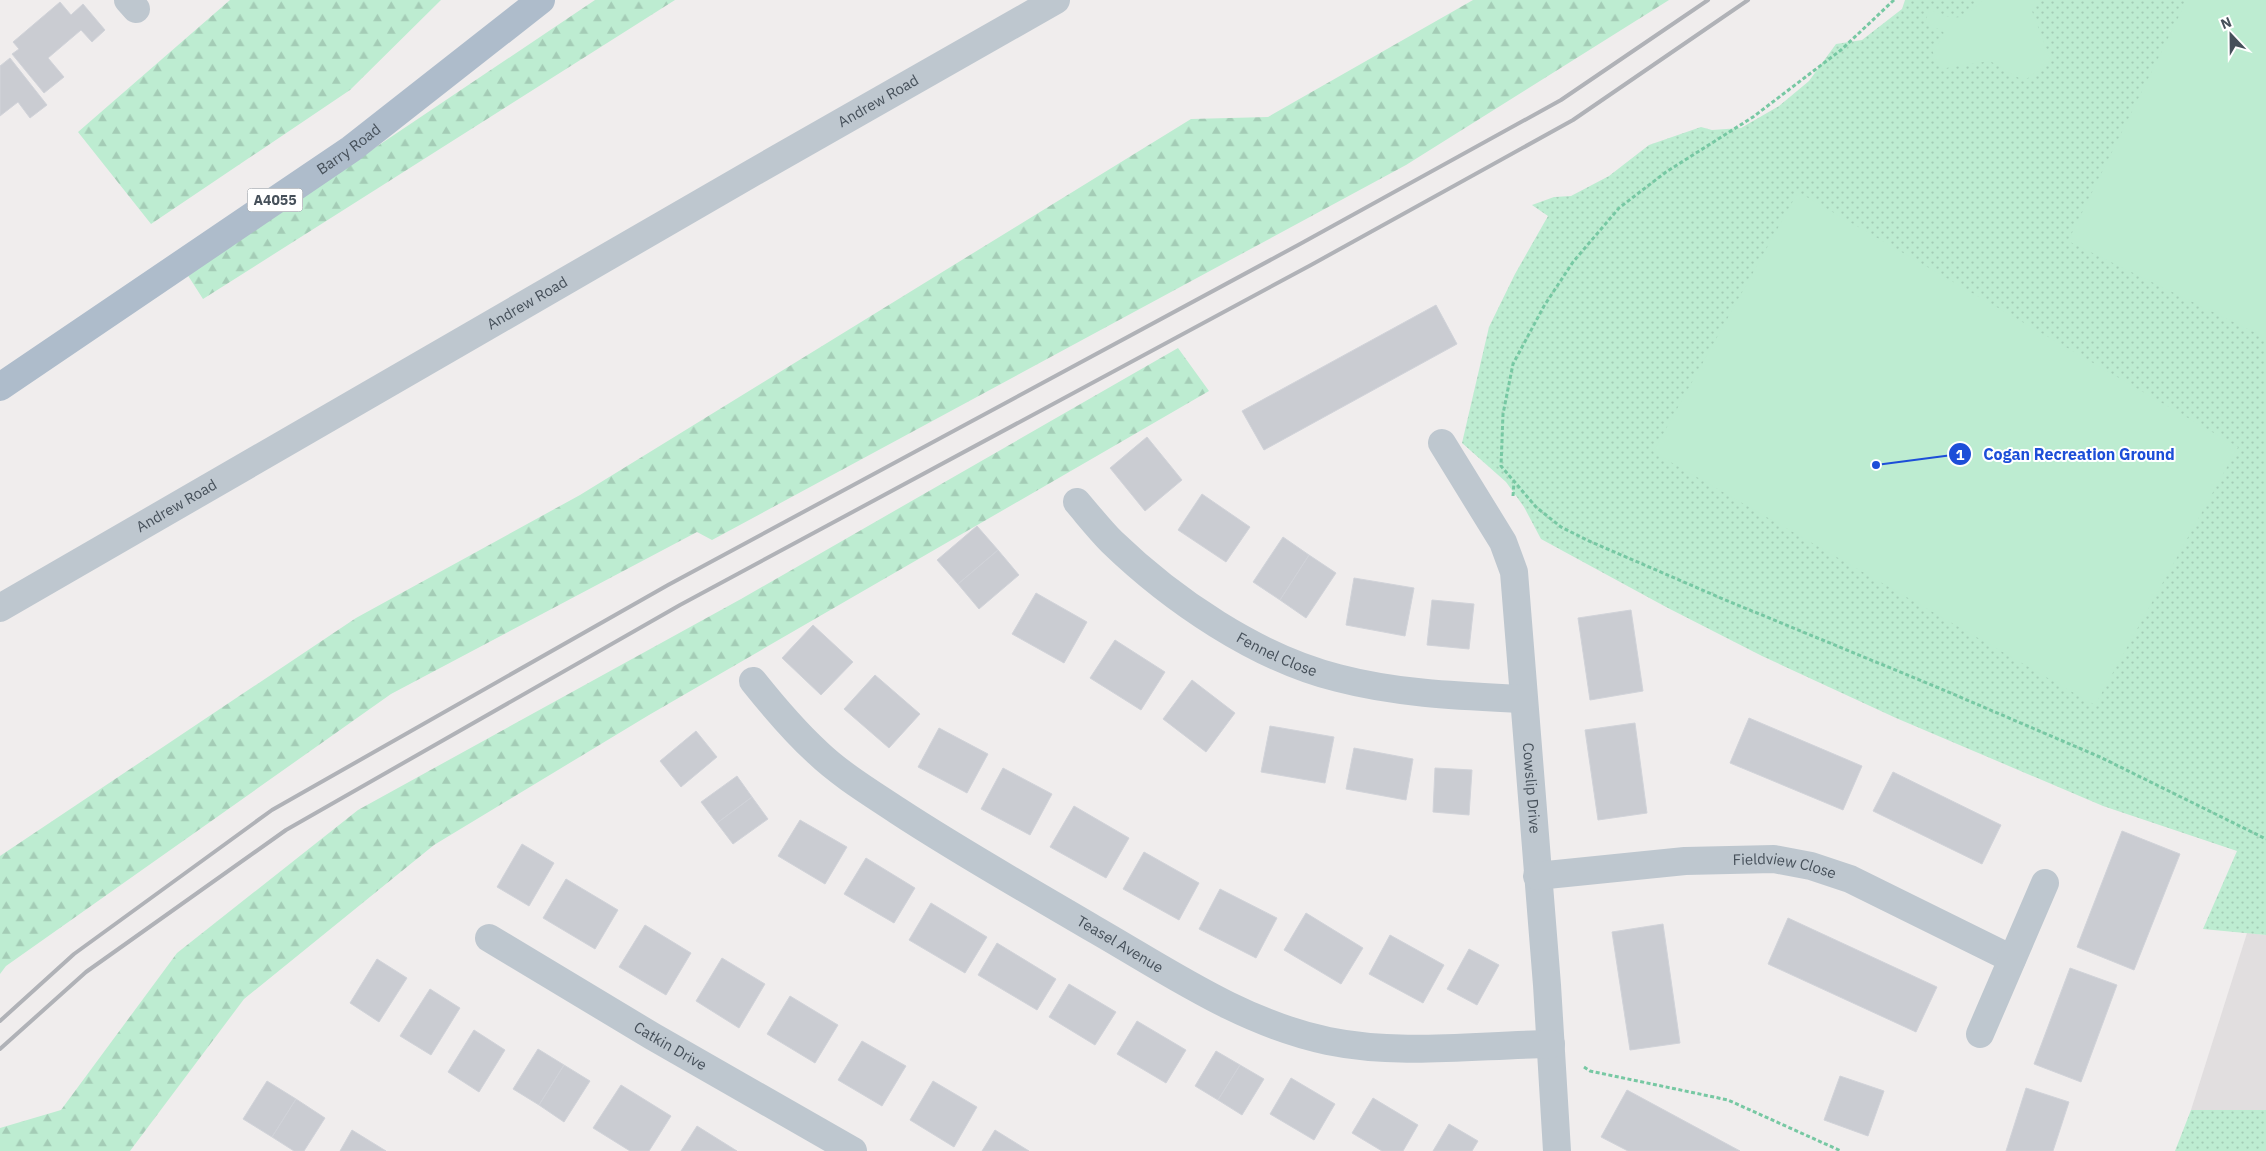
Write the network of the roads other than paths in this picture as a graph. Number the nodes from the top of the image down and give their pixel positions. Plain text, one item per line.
1 (541, 0) edge
2 (1056, 0) edge
3 (0, 387) edge
4 (1442, 443) dead end
5 (1077, 502) dead end
6 (0, 608) edge
7 (753, 681) dead end
8 (1523, 699) junction
9 (1537, 876) junction
10 (2045, 883) dead end
11 (490, 938) dead end
12 (2012, 960) junction
13 (1980, 1034) dead end
14 (1551, 1044) junction
15 (853, 1151) edge
16 (1557, 1151) edge

1 - 3 main road, Barry Road / A4055
2 - 6 street, Andrew Road
4 - 8 street, Cowslip Drive
5 - 8 street, Fennel Close
7 - 14 street, Teasel Avenue
8 - 9 street, Cowslip Drive
9 - 12 street, Fieldview Close
9 - 14 street, Cowslip Drive
10 - 12 street
11 - 15 street, Catkin Drive
12 - 13 street
14 - 16 street, Cowslip Drive

